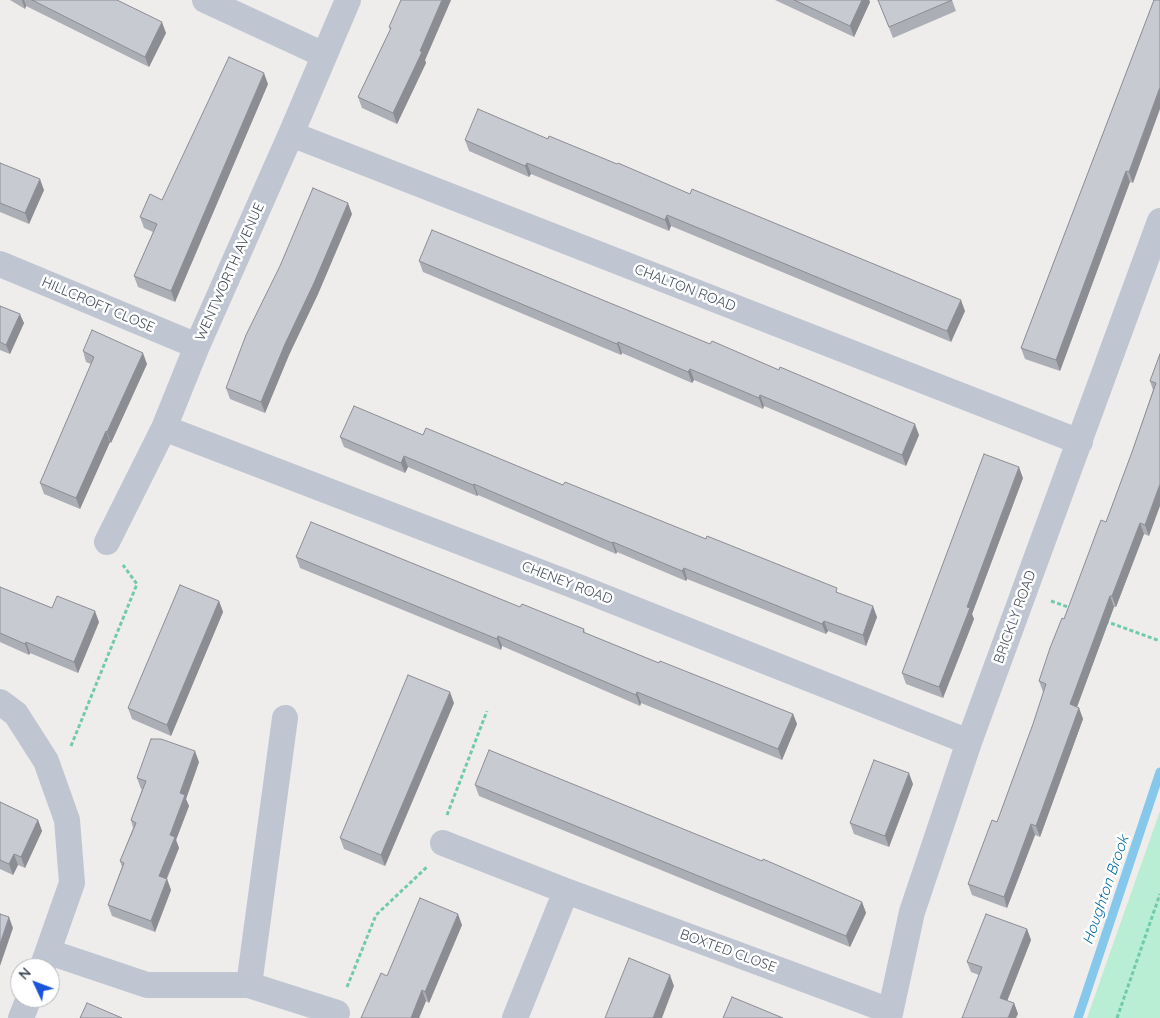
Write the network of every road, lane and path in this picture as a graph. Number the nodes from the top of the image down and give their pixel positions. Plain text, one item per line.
1 (206, 0) edge
2 (348, 0) edge
3 (324, 55) junction
4 (291, 134) junction
5 (1160, 221) edge
6 (0, 264) edge
7 (197, 346) junction
8 (164, 428) junction
9 (1080, 442) junction
10 (107, 542) joint
11 (1025, 591) junction
12 (1079, 611) edge
13 (1097, 618) edge
14 (1160, 641) edge
15 (0, 702) edge
16 (487, 710) dead end
17 (285, 718) dead end
18 (969, 742) junction
19 (46, 761) junction
20 (443, 843) junction
21 (566, 891) junction
22 (1160, 894) edge
23 (46, 958) edge
24 (60, 964) edge
25 (249, 985) junction
26 (337, 1013) joint
27 (889, 1014) edge
28 (515, 1018) edge
29 (1117, 1018) edge

1 - 3 street
2 - 3 street, WENTWORTH AVENUE
3 - 4 street, WENTWORTH AVENUE
4 - 7 street, WENTWORTH AVENUE
4 - 9 street, CHALTON ROAD
5 - 9 street, BRICKLY ROAD
6 - 7 street, HILLCROFT CLOSE
7 - 8 street, WENTWORTH AVENUE
8 - 10 street, WENTWORTH AVENUE
8 - 18 street, CHENEY ROAD
9 - 11 street, BRICKLY ROAD
10 - 19 path
11 - 12 path
11 - 18 street, BRICKLY ROAD
13 - 14 path
15 - 19 street
16 - 20 path
17 - 25 street
18 - 27 street, BRICKLY ROAD
19 - 23 street
20 - 21 street, BOXTED CLOSE
20 - 26 path
21 - 27 street, BOXTED CLOSE
21 - 28 street
22 - 29 path
24 - 25 street
25 - 26 street

